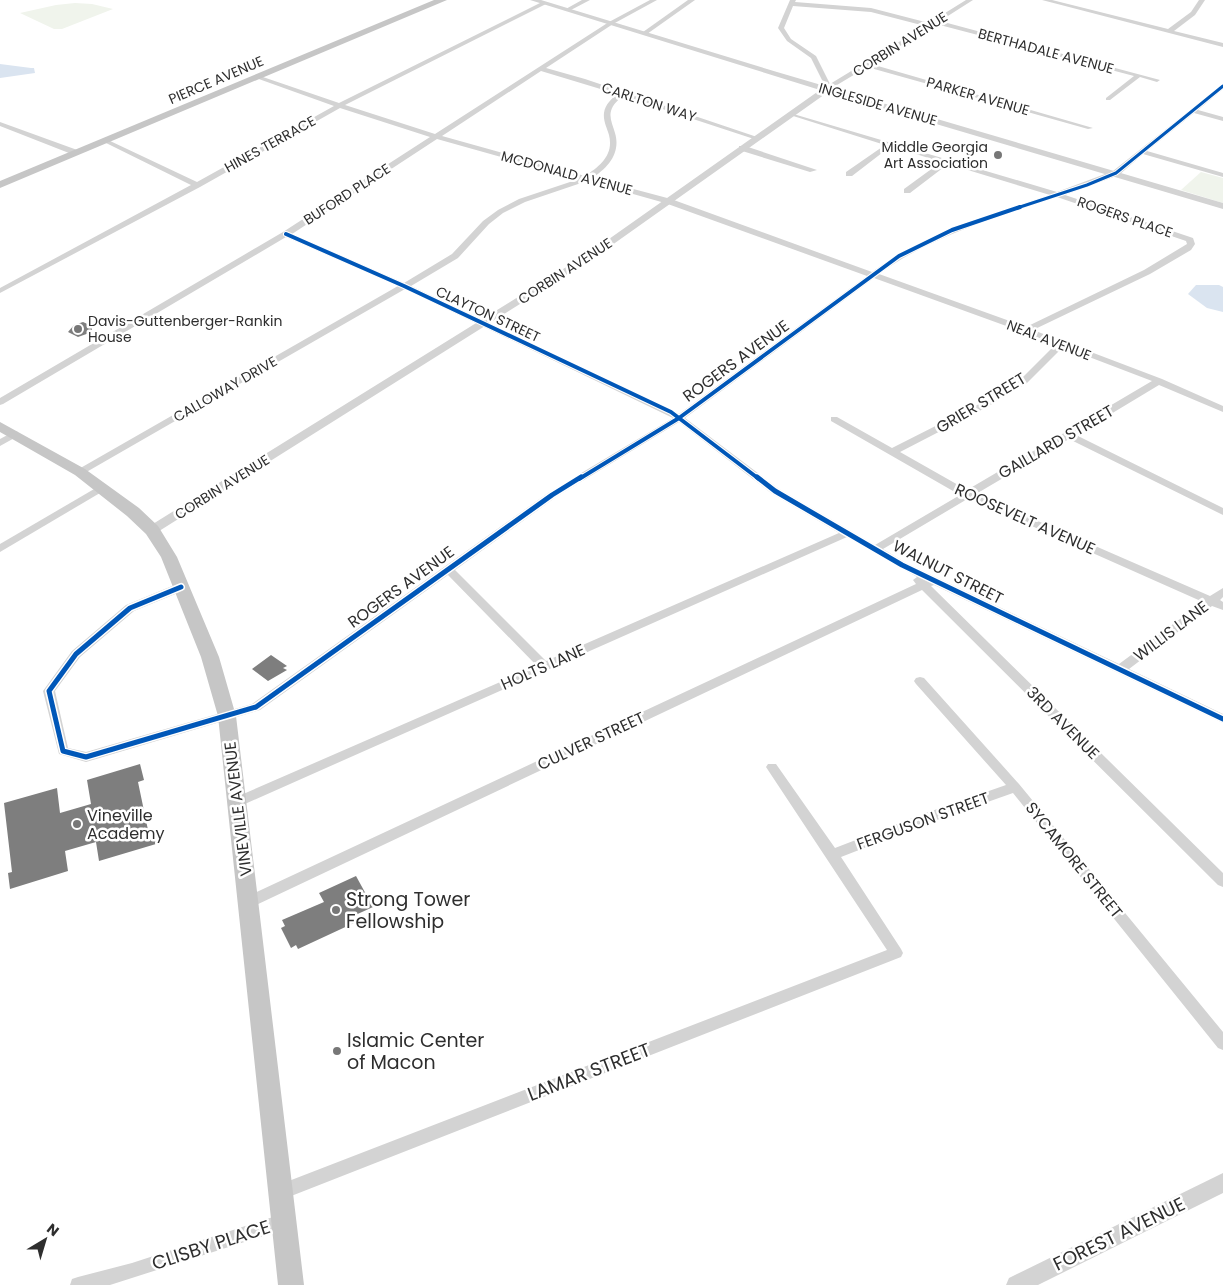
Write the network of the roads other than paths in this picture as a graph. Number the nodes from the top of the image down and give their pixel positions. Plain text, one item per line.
1 (442, 0) edge
2 (534, 0) edge
3 (587, 0) edge
4 (654, 0) edge
5 (692, 0) edge
6 (958, 0) edge
7 (1046, 0) edge
8 (1202, 0) edge
9 (968, 1) edge
10 (793, 2) edge
11 (544, 3) junction
12 (567, 10) junction
13 (611, 23) junction
14 (932, 24) junction
15 (1170, 31) junction
16 (644, 33) junction
17 (1223, 45) edge
18 (866, 64) junction
19 (541, 68) junction
20 (1139, 76) junction
21 (258, 77) junction
22 (1157, 80) dead end
23 (1223, 86) edge
24 (827, 89) junction
25 (622, 93) junction
26 (1108, 99) dead end
27 (338, 106) junction
28 (1194, 111) junction
29 (792, 114) junction
30 (1223, 119) edge
31 (0, 124) edge
32 (1090, 128) dead end
33 (435, 137) junction
34 (756, 138) junction
35 (106, 141) junction
36 (890, 144) junction
37 (742, 148) junction
38 (1143, 152) junction
39 (77, 153) junction
40 (947, 161) junction
41 (813, 170) dead end
42 (1116, 173) junction
43 (849, 174) dead end
44 (1223, 175) edge
45 (587, 178) junction
46 (0, 185) edge
47 (197, 185) junction
48 (907, 191) dead end
49 (1058, 195) junction
50 (668, 201) junction
51 (1223, 206) edge
52 (286, 234) junction
53 (873, 276) junction
54 (404, 286) junction
55 (0, 291) edge
56 (484, 324) junction
57 (1026, 330) junction
58 (1061, 344) junction
59 (1159, 381) junction
60 (0, 402) edge
61 (1223, 409) edge
62 (679, 418) junction
63 (834, 419) dead end
64 (0, 426) edge
65 (15, 434) junction
66 (1069, 436) junction
67 (0, 443) edge
68 (893, 452) junction
69 (80, 472) junction
70 (101, 488) junction
71 (968, 494) junction
72 (1223, 512) edge
73 (152, 530) junction
74 (848, 533) junction
75 (0, 549) edge
76 (876, 549) junction
77 (902, 565) joint
78 (448, 569) junction
79 (928, 583) junction
80 (181, 586) junction
81 (1223, 592) edge
82 (1210, 601) junction
83 (1223, 606) edge
84 (545, 667) junction
85 (1118, 670) junction
86 (920, 681) dead end
87 (227, 716) junction
88 (1223, 719) edge
89 (772, 768) dead end
90 (1015, 787) junction
91 (238, 802) junction
92 (832, 855) junction
93 (1223, 881) edge
94 (249, 902) junction
95 (1223, 1043) edge
96 (1223, 1182) edge
97 (281, 1192) junction
98 (285, 1221) junction
99 (78, 1285) edge
100 (291, 1285) edge
101 (1016, 1285) edge

1 - 21 main road, PIERCE AVENUE
2 - 11 street, INGLESIDE AVENUE
3 - 12 street
4 - 13 street, BUFORD PLACE
5 - 16 street
6 - 9 street
7 - 15 street
8 - 15 street
9 - 14 street, CORBIN AVENUE
10 - 14 street, BERTHADALE AVENUE
10 - 24 street
11 - 12 street, INGLESIDE AVENUE
11 - 27 street, HINES TERRACE
12 - 13 street, INGLESIDE AVENUE
13 - 16 street, INGLESIDE AVENUE
13 - 19 street, BUFORD PLACE
14 - 18 street, CORBIN AVENUE
14 - 20 street, BERTHADALE AVENUE
15 - 17 street
16 - 24 street, INGLESIDE AVENUE
18 - 24 street, CORBIN AVENUE
18 - 32 street, PARKER AVENUE
19 - 25 street, CARLTON WAY
19 - 33 street, BUFORD PLACE
20 - 22 street, BERTHADALE AVENUE
20 - 26 street
21 - 27 street, MCDONALD AVENUE
21 - 35 main road, PIERCE AVENUE
23 - 28 street, ROGERS AVENUE
24 - 29 street, CORBIN AVENUE
24 - 42 street, INGLESIDE AVENUE
25 - 34 street, CARLTON WAY
25 - 45 street, CALLOWAY DRIVE
27 - 33 street, MCDONALD AVENUE
27 - 47 street, HINES TERRACE
28 - 30 street
28 - 38 street, ROGERS AVENUE
29 - 34 street, CORBIN AVENUE
29 - 36 street, ROGERS PLACE
31 - 39 street
33 - 45 street, MCDONALD AVENUE
33 - 52 street, BUFORD PLACE
34 - 37 street, CORBIN AVENUE
35 - 39 main road, PIERCE AVENUE
35 - 47 street
36 - 40 street, ROGERS PLACE
36 - 43 street
37 - 41 street
37 - 50 street, CORBIN AVENUE
38 - 42 street, ROGERS AVENUE
38 - 44 street
39 - 46 main road, PIERCE AVENUE
40 - 48 street
40 - 49 street, ROGERS PLACE
42 - 49 street, ROGERS AVENUE
42 - 51 street, INGLESIDE AVENUE
45 - 50 street, MCDONALD AVENUE
45 - 54 street, CALLOWAY DRIVE
47 - 55 street, HINES TERRACE
49 - 53 street, ROGERS AVENUE
49 - 57 street, ROGERS PLACE
50 - 53 street, MCDONALD AVENUE
50 - 56 street, CORBIN AVENUE
52 - 54 street, CLAYTON STREET
52 - 60 street, BUFORD PLACE
53 - 57 street, NEAL AVENUE
53 - 62 street, ROGERS AVENUE
54 - 56 street, CLAYTON STREET
54 - 69 street, CALLOWAY DRIVE
56 - 62 street, CLAYTON STREET
56 - 73 street, CORBIN AVENUE
57 - 58 street, NEAL AVENUE
58 - 59 street, NEAL AVENUE
58 - 68 street, GRIER STREET
59 - 61 street, NEAL AVENUE
59 - 66 street, GAILLARD STREET
62 - 74 street, WALNUT STREET
62 - 78 street, ROGERS AVENUE
63 - 68 street, ROOSEVELT AVENUE
64 - 65 main road, VINEVILLE AVENUE
65 - 67 street
65 - 69 main road, VINEVILLE AVENUE
66 - 71 street, GAILLARD STREET
66 - 72 street
68 - 71 street, ROOSEVELT AVENUE
69 - 70 main road, VINEVILLE AVENUE
70 - 73 main road, VINEVILLE AVENUE
70 - 75 street
71 - 76 street, GAILLARD STREET
71 - 82 street, ROOSEVELT AVENUE
73 - 80 main road, VINEVILLE AVENUE
74 - 76 street, WALNUT STREET
74 - 84 street, HOLTS LANE
76 - 77 street, WALNUT STREET
77 - 79 street, 3RD AVENUE
78 - 84 street
78 - 87 street, ROGERS AVENUE
79 - 85 street, WALNUT STREET
79 - 93 street, 3RD AVENUE
79 - 94 street, CULVER STREET
80 - 87 main road, VINEVILLE AVENUE
80 - 87 street, ROGERS AVENUE
81 - 82 street, WILLIS LANE
82 - 83 street, ROOSEVELT AVENUE
82 - 85 street, WILLIS LANE
84 - 91 street, HOLTS LANE
85 - 88 street, WALNUT STREET
86 - 90 street, SYCAMORE STREET
87 - 91 main road, VINEVILLE AVENUE
89 - 92 street
90 - 92 street, FERGUSON STREET
90 - 95 street, SYCAMORE STREET
91 - 94 main road, VINEVILLE AVENUE
92 - 97 street, LAMAR STREET
94 - 97 main road, VINEVILLE AVENUE
96 - 101 street, FOREST AVENUE
97 - 98 main road, VINEVILLE AVENUE
98 - 99 street, CLISBY PLACE
98 - 100 main road, VINEVILLE AVENUE

